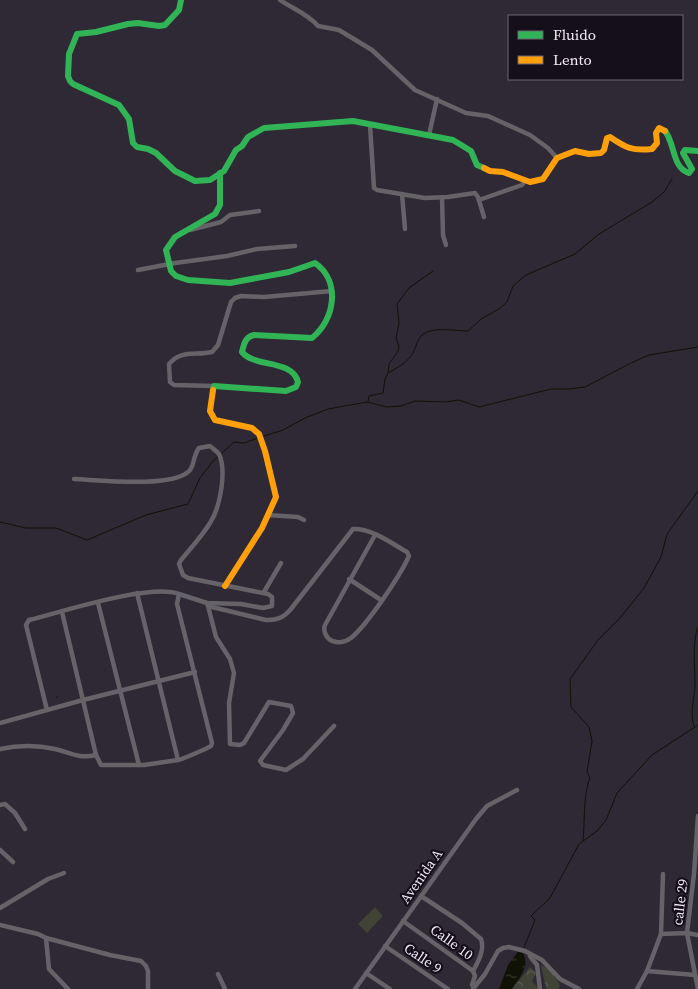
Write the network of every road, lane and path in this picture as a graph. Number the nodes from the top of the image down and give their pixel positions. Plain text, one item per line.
1 (181, 0) edge
2 (280, 0) edge
3 (437, 99) junction
4 (370, 125) junction
5 (429, 135) junction
6 (698, 151) edge
7 (557, 158) junction
8 (220, 174) junction
9 (525, 181) junction
10 (402, 194) junction
11 (442, 198) junction
12 (479, 200) junction
13 (259, 211) dead end
14 (484, 217) dead end
15 (405, 229) dead end
16 (179, 233) junction
17 (446, 245) dead end
18 (294, 246) dead end
19 (168, 264) junction
20 (138, 270) dead end
21 (332, 291) junction
22 (214, 386) junction
23 (74, 479) dead end
24 (268, 515) junction
25 (304, 520) dead end
26 (375, 535) junction
27 (281, 563) dead end
28 (349, 580) junction
29 (225, 586) junction
30 (264, 592) junction
31 (137, 593) junction
32 (179, 594) junction
33 (381, 600) junction
34 (98, 603) junction
35 (207, 605) junction
36 (62, 612) junction
37 (194, 672) junction
38 (158, 681) junction
39 (120, 690) junction
40 (83, 700) junction
41 (47, 710) junction
42 (0, 723) edge
43 (334, 726) dead end
44 (0, 748) edge
45 (96, 755) junction
46 (178, 760) junction
47 (139, 765) junction
48 (517, 790) dead end
49 (0, 805) edge
50 (698, 816) edge
51 (25, 829) dead end
52 (697, 846) edge
53 (0, 850) edge
54 (14, 862) dead end
55 (64, 873) dead end
56 (663, 874) dead end
57 (696, 874) edge
58 (421, 896) junction
59 (691, 904) junction
60 (698, 905) edge
61 (0, 908) edge
62 (403, 921) junction
63 (0, 925) edge
64 (687, 933) junction
65 (661, 934) junction
66 (698, 935) edge
67 (46, 938) junction
68 (384, 946) junction
69 (530, 954) junction
70 (472, 971) junction
71 (647, 972) junction
72 (696, 972) edge
73 (366, 973) junction
74 (218, 974) dead end
75 (474, 988) edge
76 (68, 989) edge
77 (148, 989) edge
78 (225, 989) edge
79 (355, 989) edge
80 (390, 989) edge
81 (448, 989) edge
82 (540, 989) edge
83 (579, 989) edge
84 (638, 989) edge
85 (698, 989) edge

1 - 8 street
2 - 3 street
3 - 5 street
3 - 7 street
4 - 5 street
4 - 8 street
4 - 10 street
5 - 9 street
6 - 7 street
7 - 9 street
8 - 16 street
9 - 12 street
10 - 11 street
10 - 15 street
11 - 12 street
11 - 17 street
12 - 14 street
13 - 16 street
16 - 19 street
18 - 19 street
19 - 20 street
19 - 21 street
21 - 22 street
21 - 22 street
22 - 24 street
23 - 29 street
24 - 25 street
24 - 29 street
26 - 28 street
26 - 33 street
26 - 35 street
27 - 30 street
28 - 33 street
28 - 33 street
29 - 30 street
30 - 35 street
31 - 32 street
31 - 34 street
31 - 38 street
32 - 35 street
32 - 37 street
34 - 36 street
34 - 39 street
35 - 43 street
36 - 40 street
36 - 41 street
37 - 38 street
37 - 46 street
38 - 39 street
38 - 46 street
39 - 40 street
39 - 47 street
40 - 41 street
40 - 45 street
41 - 42 street
44 - 45 street
45 - 47 street
46 - 47 street
48 - 58 street, Avenida A
49 - 51 street
50 - 52 street, calle 29
52 - 57 street, calle 29
53 - 54 street
55 - 61 street
56 - 65 street
57 - 59 street, calle 29
58 - 62 street, Avenida A
58 - 70 street
59 - 60 street
59 - 64 street, calle 29
62 - 68 street, Avenida A
62 - 70 street, Calle 10
63 - 67 street
64 - 65 street
64 - 66 street
64 - 72 street, calle 29
65 - 71 street
67 - 76 street
67 - 77 street
68 - 73 street, Avenida A
68 - 81 street, Calle 9
69 - 75 street
69 - 82 street
69 - 83 street
70 - 75 street, Calle 10
71 - 72 street
71 - 84 street
72 - 85 street, calle 29
73 - 79 street, Avenida A
73 - 80 street
74 - 78 street

